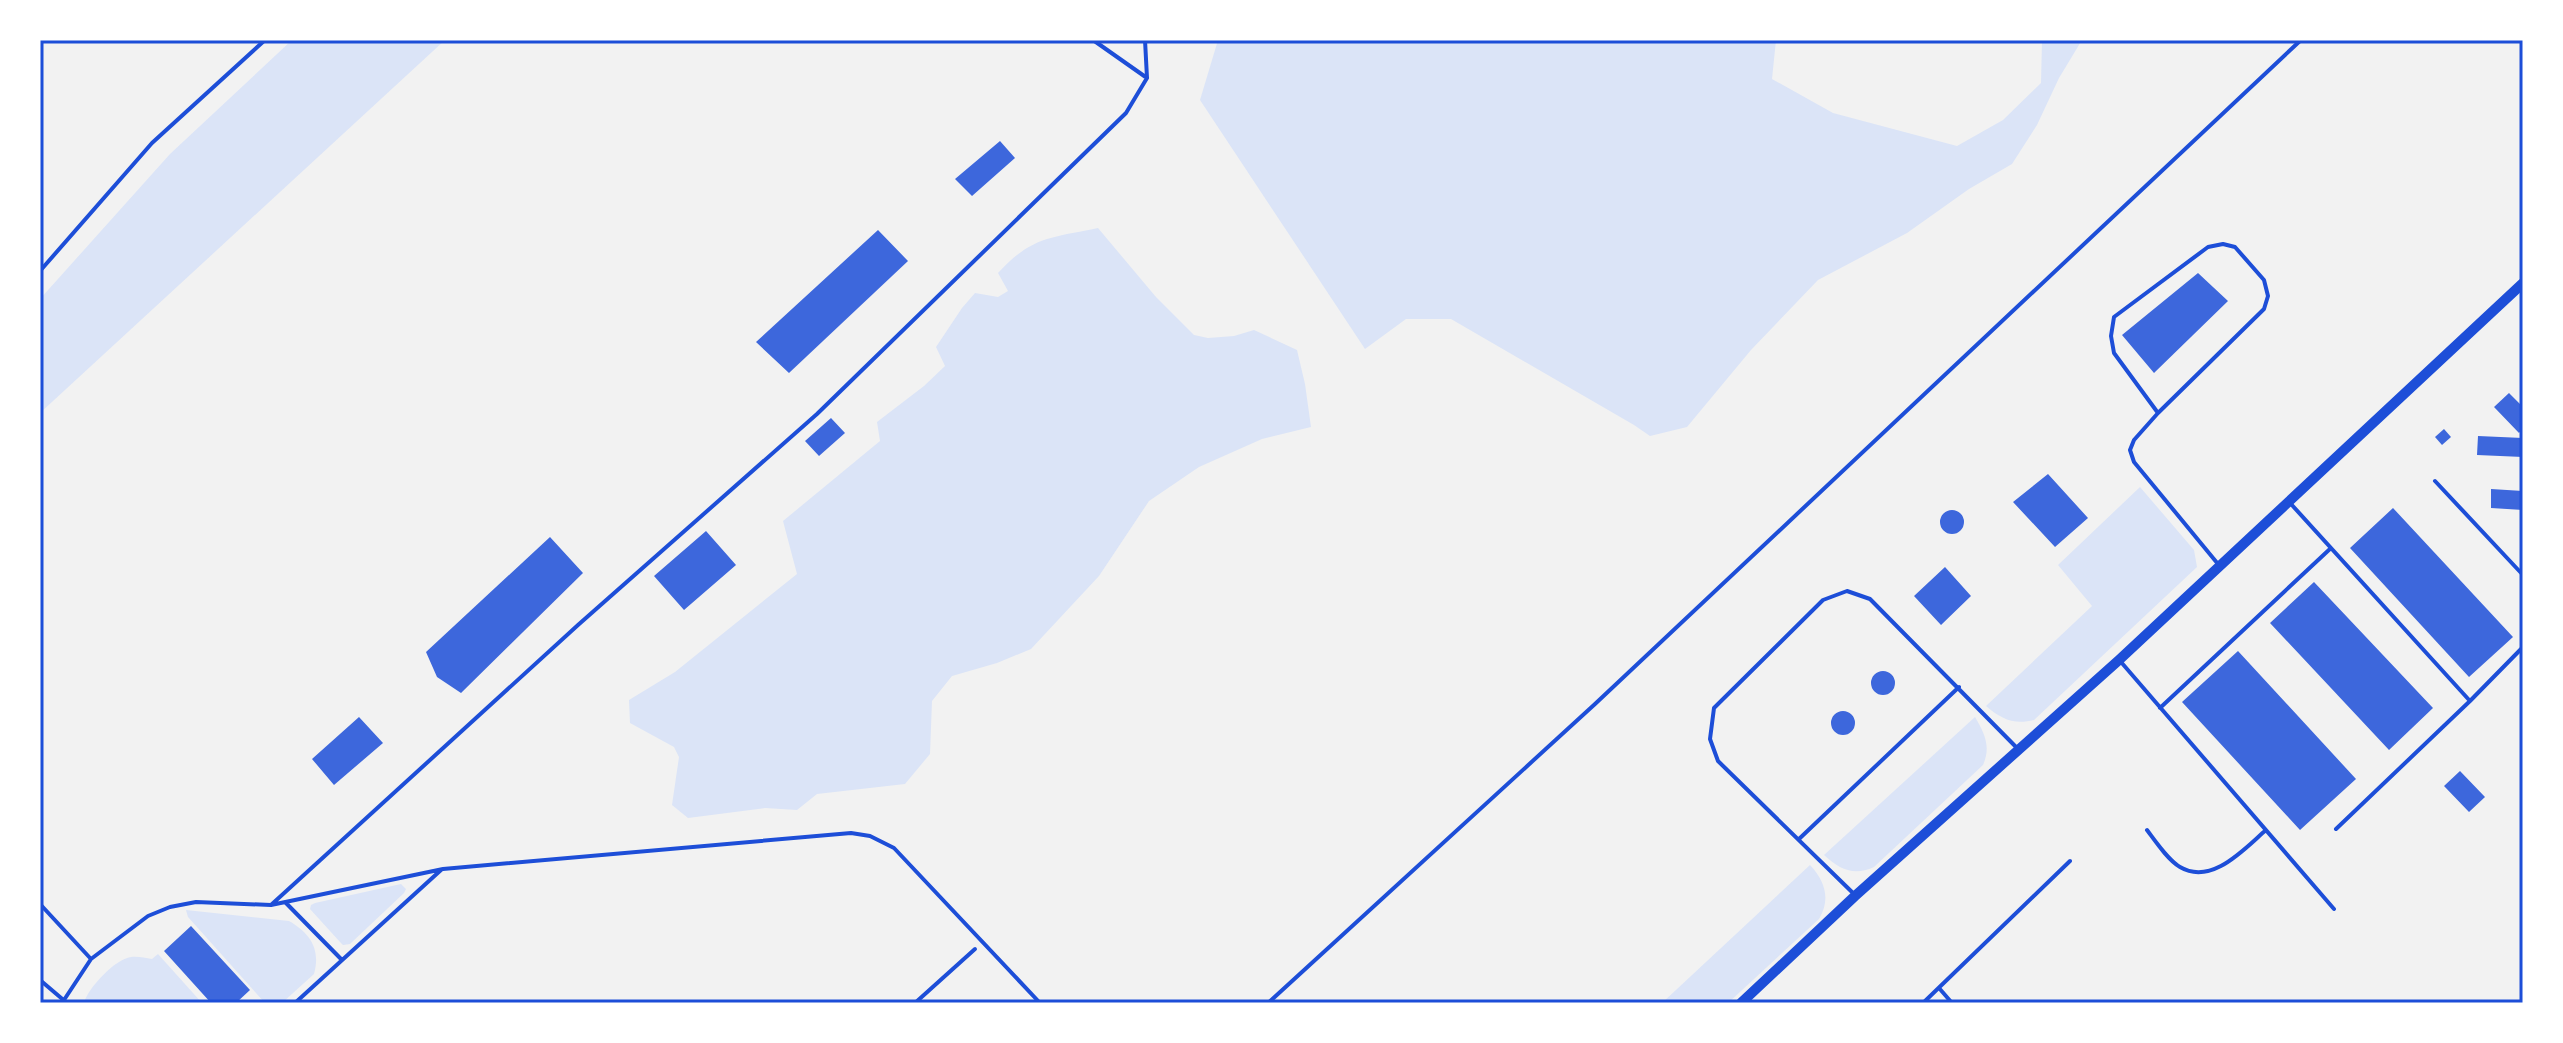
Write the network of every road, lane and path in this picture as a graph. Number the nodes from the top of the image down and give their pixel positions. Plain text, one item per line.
1 (265, 40) edge
2 (1093, 40) edge
3 (1145, 40) edge
4 (2301, 40) edge
5 (1147, 78) junction
6 (40, 271) edge
7 (2523, 283) edge
8 (2158, 413) junction
9 (2435, 481) dead end
10 (2289, 502) junction
11 (2331, 548) junction
12 (2219, 565) junction
13 (2523, 575) edge
14 (2523, 647) edge
15 (2119, 660) junction
16 (1959, 687) junction
17 (2470, 701) junction
18 (2160, 708) junction
19 (2019, 750) junction
20 (2336, 829) dead end
21 (2147, 830) dead end
22 (2266, 830) junction
23 (1799, 839) junction
24 (2070, 861) dead end
25 (443, 869) junction
26 (1855, 896) junction
27 (285, 902) junction
28 (40, 904) edge
29 (271, 905) junction
30 (2334, 909) dead end
31 (983, 942) junction
32 (91, 959) junction
33 (342, 960) junction
34 (40, 980) edge
35 (1939, 988) junction
36 (65, 1002) edge
37 (295, 1003) edge
38 (915, 1003) edge
39 (1040, 1003) edge
40 (1268, 1003) edge
41 (1741, 1003) edge
42 (1923, 1003) edge
43 (1952, 1003) edge

1 - 6 lane
2 - 5 lane
3 - 5 lane
4 - 40 lane
5 - 29 lane
7 - 10 street
8 - 8 lane
8 - 12 lane
9 - 13 lane
10 - 11 lane
10 - 12 street
11 - 17 lane
11 - 18 lane
12 - 15 street
14 - 17 lane
15 - 18 lane
15 - 19 street
16 - 19 lane
16 - 23 lane
16 - 23 lane
17 - 20 lane
18 - 22 lane
19 - 26 street
21 - 22 lane
22 - 30 lane
23 - 26 lane
24 - 35 lane
25 - 27 lane
25 - 31 lane
25 - 33 lane
26 - 41 street
27 - 29 lane
27 - 33 lane
28 - 32 lane
29 - 32 lane
31 - 38 path
31 - 39 lane
32 - 36 lane
33 - 37 lane
34 - 36 lane
35 - 42 lane
35 - 43 lane

